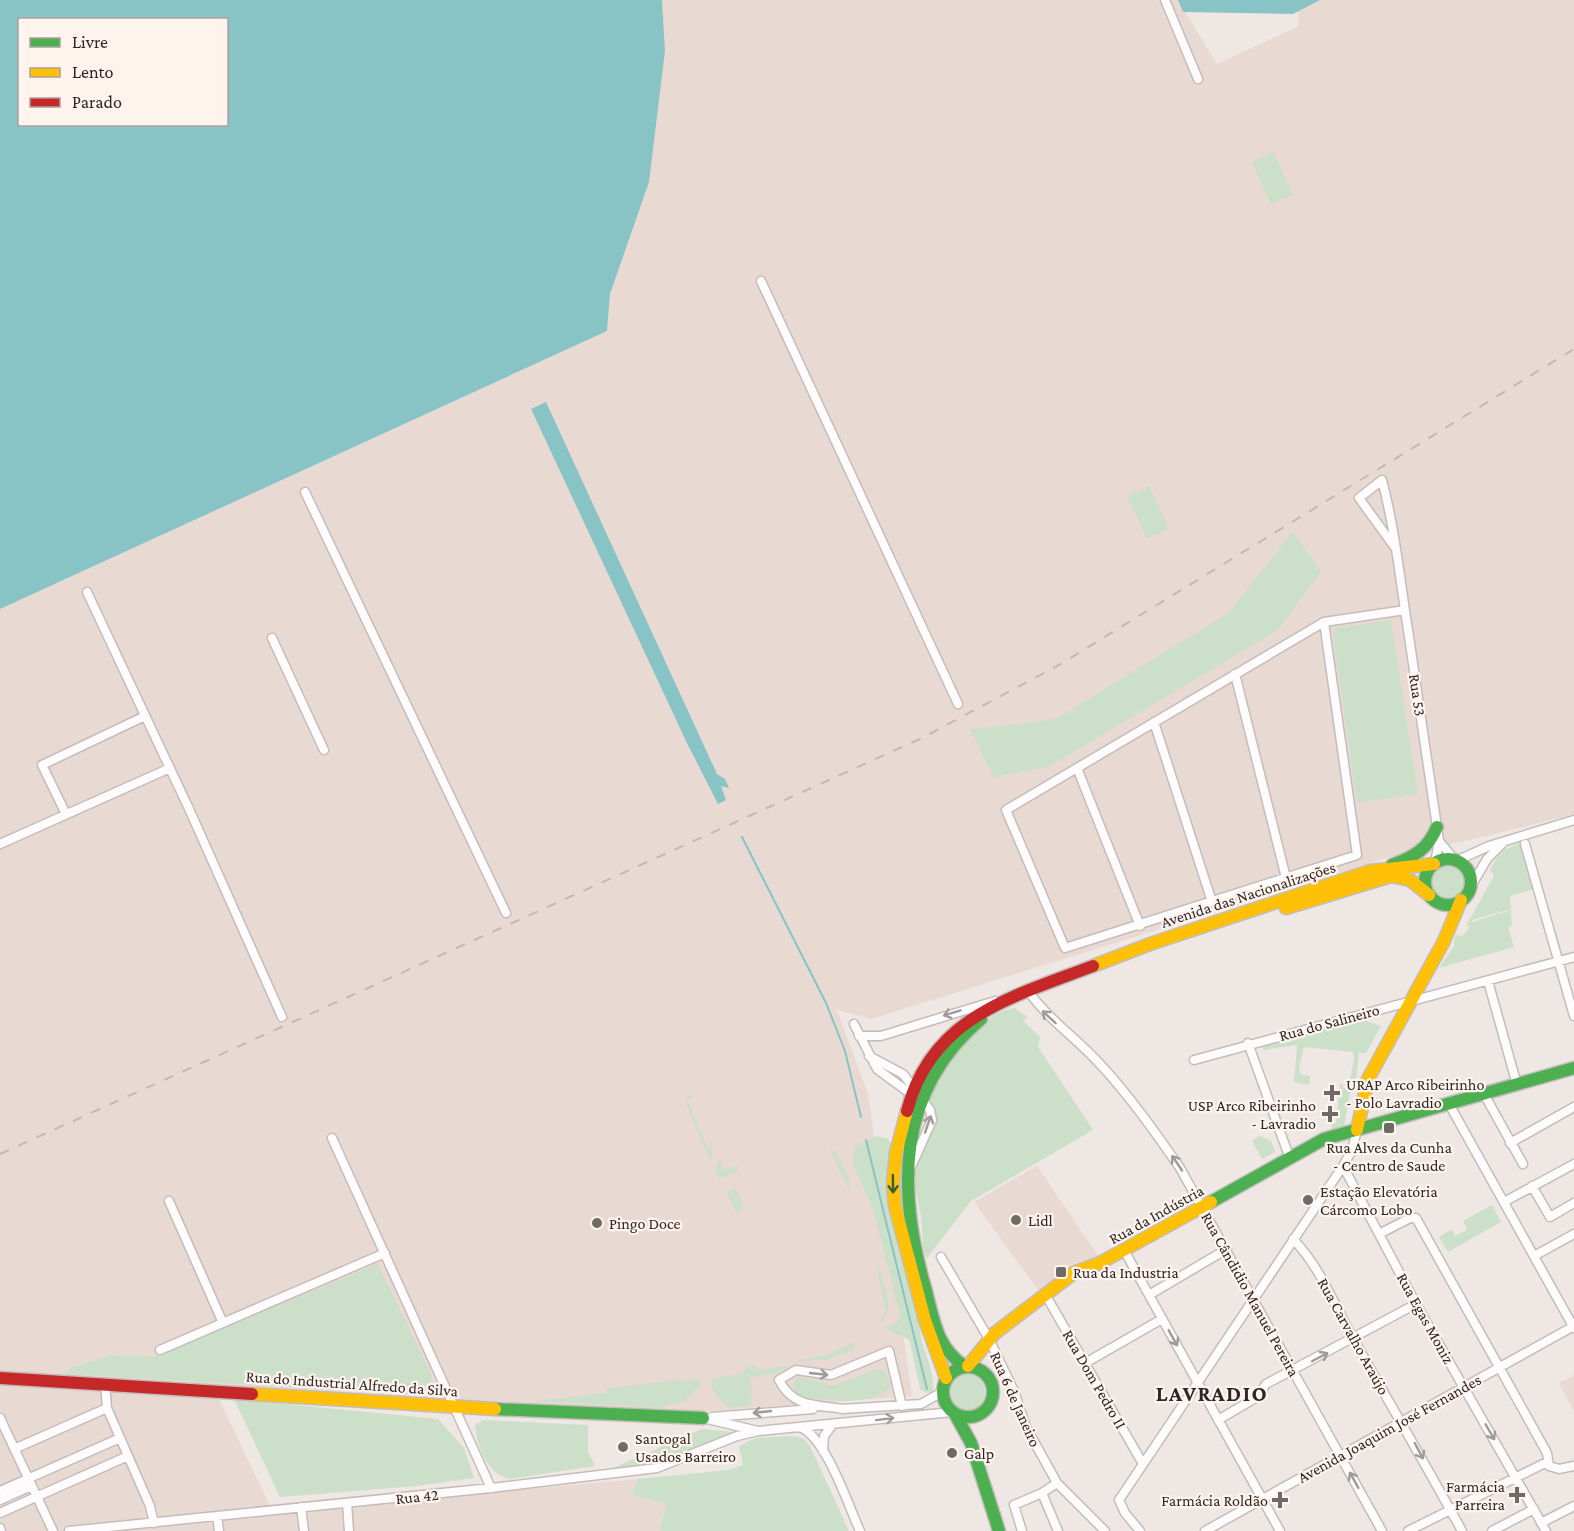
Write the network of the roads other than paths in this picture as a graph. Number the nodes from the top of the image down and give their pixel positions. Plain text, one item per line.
1 (1165, 0) edge
2 (1198, 80) dead end
3 (761, 281) dead end
4 (305, 492) dead end
5 (1396, 549) junction
6 (87, 592) dead end
7 (1405, 610) junction
8 (1324, 622) junction
9 (272, 638) dead end
10 (1235, 674) junction
11 (958, 704) dead end
12 (145, 716) junction
13 (1154, 722) junction
14 (324, 750) dead end
15 (170, 768) junction
16 (1077, 768) junction
17 (66, 814) junction
18 (1574, 820) edge
19 (1437, 827) junction
20 (1507, 840) junction
21 (1439, 842) junction
22 (0, 844) edge
23 (1526, 844) dead end
24 (1455, 861) junction
25 (1434, 864) junction
26 (1379, 869) junction
27 (1286, 878) junction
28 (1470, 888) junction
29 (1432, 898) junction
30 (1461, 900) junction
31 (1212, 902) junction
32 (506, 913) dead end
33 (1140, 926) junction
34 (1444, 940) junction
35 (1574, 957) edge
36 (1558, 961) junction
37 (1076, 973) junction
38 (1488, 981) junction
39 (1028, 991) junction
40 (1410, 1001) junction
41 (1574, 1016) edge
42 (282, 1017) dead end
43 (854, 1024) dead end
44 (860, 1036) junction
45 (1248, 1043) junction
46 (1194, 1060) dead end
47 (1574, 1068) edge
48 (1517, 1085) junction
49 (916, 1093) junction
50 (1484, 1094) junction
51 (1449, 1104) junction
52 (1574, 1107) edge
53 (1357, 1130) junction
54 (332, 1138) dead end
55 (1510, 1143) junction
56 (1290, 1159) junction
57 (1523, 1164) dead end
58 (1574, 1164) edge
59 (1343, 1166) junction
60 (1532, 1186) junction
61 (169, 1201) dead end
62 (1504, 1202) junction
63 (1574, 1203) edge
64 (1202, 1206) junction
65 (1381, 1233) junction
66 (1574, 1234) edge
67 (1293, 1239) junction
68 (1227, 1249) junction
69 (1124, 1250) junction
70 (385, 1253) junction
71 (1534, 1256) junction
72 (941, 1257) dead end
73 (1045, 1294) junction
74 (1149, 1295) junction
75 (1253, 1300) junction
76 (1416, 1304) junction
77 (1162, 1319) junction
78 (223, 1323) junction
79 (1574, 1327) edge
80 (1353, 1339) junction
81 (986, 1342) junction
82 (160, 1350) dead end
83 (1087, 1362) junction
84 (966, 1366) junction
85 (1499, 1367) junction
86 (1294, 1370) junction
87 (0, 1378) edge
88 (946, 1378) junction
89 (990, 1378) junction
90 (1197, 1382) junction
91 (105, 1384) junction
92 (1464, 1387) junction
93 (942, 1392) junction
94 (455, 1406) junction
95 (902, 1406) junction
96 (107, 1408) junction
97 (845, 1409) junction
98 (954, 1413) junction
99 (976, 1416) junction
100 (0, 1418) edge
101 (703, 1418) junction
102 (1218, 1420) junction
103 (1402, 1421) junction
104 (833, 1424) junction
105 (800, 1427) junction
106 (758, 1431) junction
107 (120, 1438) junction
108 (971, 1443) junction
109 (14, 1449) junction
110 (823, 1452) junction
111 (1341, 1455) junction
112 (128, 1456) junction
113 (1547, 1461) junction
114 (1143, 1464) junction
115 (1574, 1466) edge
116 (1516, 1476) junction
117 (29, 1482) junction
118 (1057, 1483) junction
119 (491, 1488) junction
120 (0, 1491) edge
121 (1042, 1493) junction
122 (36, 1496) junction
123 (1262, 1499) junction
124 (0, 1500) edge
125 (347, 1503) junction
126 (1574, 1506) edge
127 (301, 1508) junction
128 (1534, 1509) junction
129 (1451, 1510) junction
130 (0, 1513) edge
131 (217, 1516) junction
132 (154, 1522) junction
133 (1541, 1522) junction
134 (99, 1530) edge
135 (53, 1531) edge
136 (69, 1531) edge
137 (219, 1531) edge
138 (304, 1531) edge
139 (350, 1531) edge
140 (860, 1531) edge
141 (999, 1531) edge
142 (1022, 1531) edge
143 (1058, 1531) edge
144 (1105, 1531) edge
145 (1140, 1531) edge
146 (1204, 1531) edge
147 (1280, 1531) edge
148 (1382, 1531) edge
149 (1408, 1531) edge
150 (1462, 1531) edge
151 (1492, 1531) edge
152 (1546, 1531) edge

1 - 2 street
3 - 11 street
4 - 32 street
5 - 5 street, Rua 53
5 - 7 street, Rua 53
6 - 12 street
7 - 8 street
7 - 19 street, Rua 53
8 - 10 street
8 - 27 street
9 - 14 street
10 - 13 street
10 - 27 street
12 - 15 street
12 - 17 street
13 - 16 street
13 - 31 street
15 - 17 street
15 - 42 street
16 - 33 street
16 - 33 street
17 - 22 street
18 - 20 street
19 - 21 street, Rua 53
19 - 26 street
20 - 24 street
20 - 28 street
21 - 24 street
21 - 25 street, Rua 53
23 - 36 street
24 - 25 street
24 - 28 street
25 - 26 street, Avenida das Nacionalizações
25 - 29 street
26 - 37 street, Avenida das Nacionalizações
27 - 31 street
28 - 30 street
29 - 30 street
29 - 34 street
29 - 37 street, Avenida das Nacionalizações
30 - 34 street
31 - 33 street
34 - 40 street
35 - 36 street, Rua do Salineiro
36 - 38 street, Rua do Salineiro
36 - 41 street
37 - 39 street, Avenida das Nacionalizações
38 - 40 street, Rua do Salineiro
38 - 48 street
39 -> 44 street
39 - 49 street, Avenida das Nacionalizações
64 -> 39 street, Rua Cândidio Manuel Pereira
40 - 45 street, Rua do Salineiro
40 - 53 street
43 - 44 street
44 - 49 street
45 - 46 street, Rua do Salineiro
45 - 56 street
47 - 48 street, Rua da Indústria
48 - 50 street, Rua da Indústria
84 -> 49 street, Avenida das Nacionalizações
49 -> 88 street, Avenida das Nacionalizações
50 - 51 street, Rua da Indústria
50 - 55 street
51 - 53 street, Rua da Indústria
51 - 62 street
52 - 55 street
53 - 56 street, Rua da Indústria
53 - 59 street
54 - 70 street
55 - 57 street
56 - 64 street, Rua da Indústria
58 - 60 street
59 - 65 street, Rua Egas Moniz
59 - 67 street
60 - 62 street
60 - 63 street
61 - 78 street
62 - 71 street
64 - 68 street, Rua Cândidio Manuel Pereira
64 - 69 street, Rua da Indústria
65 - 76 street, Rua Egas Moniz
65 - 85 street
66 - 71 street
67 - 75 street
67 - 80 street, Rua Carvalho Araújo
68 - 74 street
68 - 75 street, Rua Cândidio Manuel Pereira
69 - 73 street, Rua da Indústria
69 - 74 street
70 - 78 street
70 - 94 street
71 - 79 street
72 - 81 street, Rua 6 de Janeiro
73 - 81 street, Rua da Indústria
73 - 83 street, Rua Dom Pedro II
74 - 77 street
75 - 86 street, Rua Cândidio Manuel Pereira
75 - 90 street
76 - 80 street
76 - 92 street, Rua Egas Moniz
77 - 83 street
77 -> 90 street
78 - 82 street
79 - 85 street, Avenida Joaquim José Fernandes
86 -> 80 street
80 - 103 street, Rua Carvalho Araújo
81 - 84 street, Rua da Indústria
81 - 89 street
81 - 118 street, Rua 6 de Janeiro
83 - 114 street, Rua Dom Pedro II
84 - 88 street
84 - 89 street, Avenida das Nacionalizações
85 - 92 street, Avenida Joaquim José Fernandes
85 - 113 street
86 - 102 street
86 - 111 street, Rua Cândidio Manuel Pereira
87 - 91 street, Rua do Industrial Alfredo da Silva
88 - 93 street
89 - 99 street
90 - 102 street
90 - 114 street
91 - 94 street, Rua do Industrial Alfredo da Silva
91 - 96 street
92 - 103 street, Avenida Joaquim José Fernandes
92 -> 116 street, Rua Egas Moniz
93 - 95 street
93 - 98 street
94 - 101 street, Rua do Industrial Alfredo da Silva
94 - 119 street
95 - 97 street
97 -> 95 street
96 - 107 street
96 - 109 street
97 -> 101 street
98 - 99 street
104 -> 98 street
98 - 108 street
99 - 108 street
100 - 109 street
101 - 106 street
102 - 123 street
103 - 111 street, Avenida Joaquim José Fernandes
103 -> 129 street, Rua Carvalho Araújo
104 - 105 street
104 - 110 street
105 - 106 street
105 - 110 street
106 - 119 street, Rua 42
107 - 112 street
107 - 117 street
108 - 141 street
109 - 117 street
110 - 140 street
111 - 123 street, Avenida Joaquim José Fernandes
148 -> 111 street, Rua Cândidio Manuel Pereira
112 - 122 street
112 - 132 street
113 - 115 street
113 - 116 street
114 - 145 street
116 - 128 street, Rua Egas Moniz
116 - 129 street
117 - 120 street
117 - 122 street
117 - 124 street
118 - 121 street
118 - 144 street, Rua 6 de Janeiro
119 - 125 street, Rua 42
121 - 142 street
121 - 143 street
122 - 130 street
122 - 135 street
123 - 146 street, Avenida Joaquim José Fernandes
123 - 147 street
125 - 127 street, Rua 42
125 - 139 street
126 - 133 street
127 - 131 street, Rua 42
127 - 138 street
128 - 133 street, Rua Egas Moniz
128 - 151 street
129 - 149 street
129 - 150 street, Rua Carvalho Araújo
131 - 132 street, Rua 42
131 - 137 street
132 - 134 street, Rua 42
133 - 152 street, Rua Egas Moniz
134 - 136 street, Rua 42

